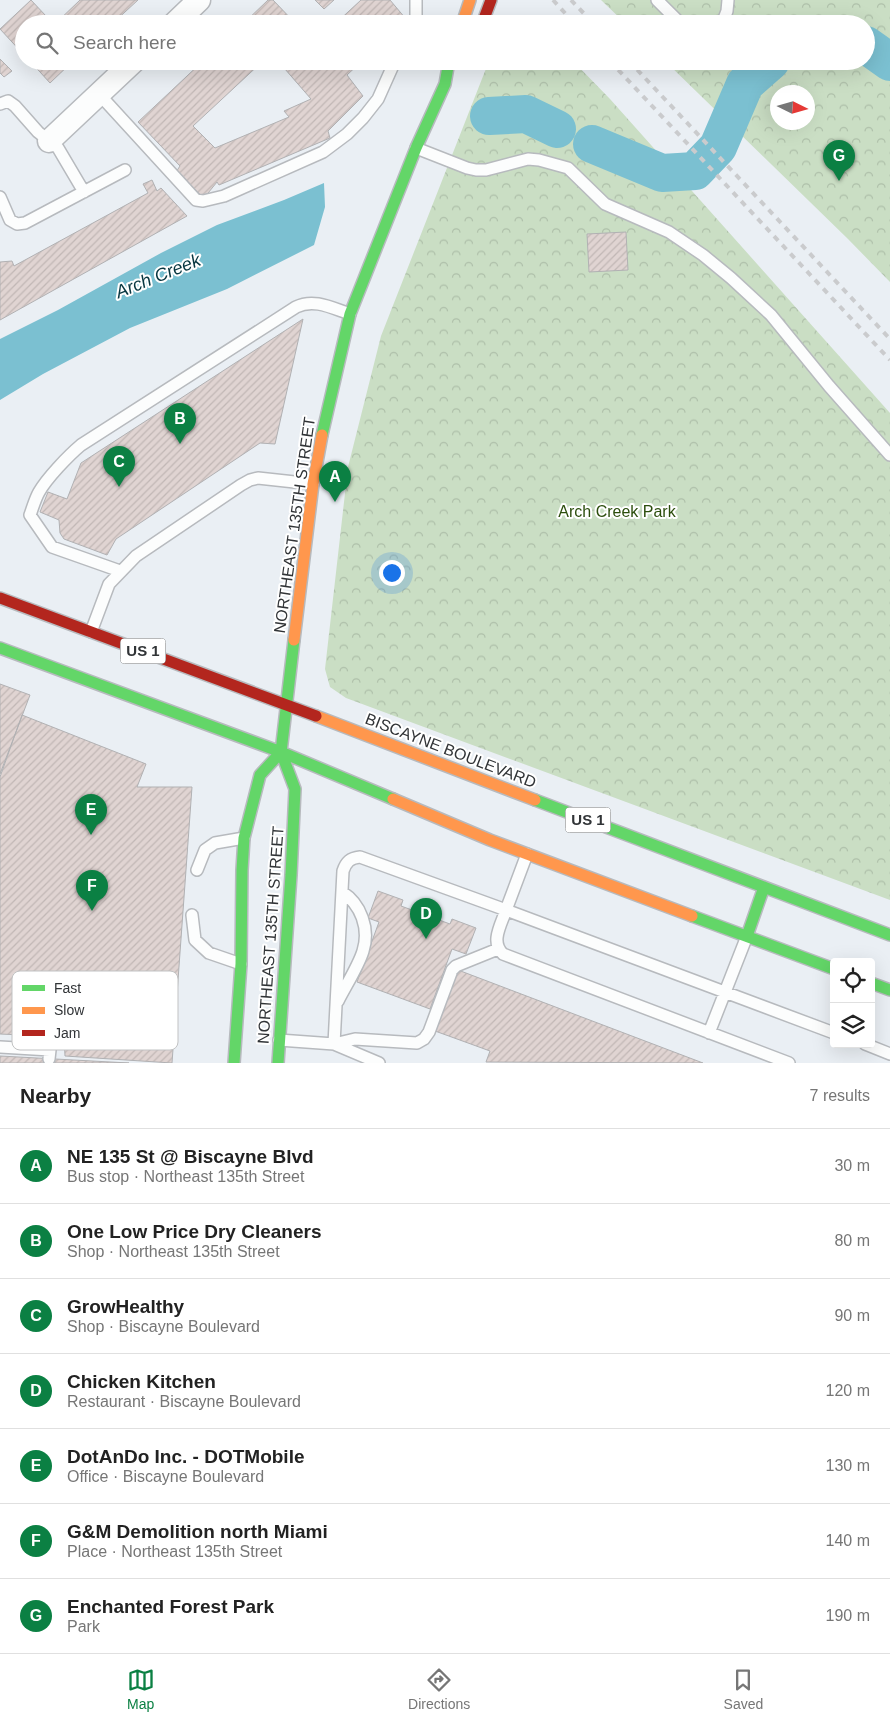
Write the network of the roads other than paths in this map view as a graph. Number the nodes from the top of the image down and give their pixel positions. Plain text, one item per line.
1 (199, 0) edge
2 (416, 0) edge
3 (491, 0) edge
4 (657, 0) edge
5 (728, 0) edge
6 (467, 12) edge
7 (183, 15) edge
8 (416, 15) edge
9 (671, 15) edge
10 (724, 15) edge
11 (124, 70) edge
12 (391, 70) edge
13 (447, 70) edge
14 (459, 70) edge
15 (445, 84) junction
16 (99, 94) junction
17 (0, 104) edge
18 (49, 141) junction
19 (416, 148) junction
20 (125, 170) dead end
21 (84, 192) junction
22 (0, 196) edge
23 (350, 314) junction
24 (890, 455) edge
25 (313, 484) junction
26 (120, 571) junction
27 (0, 598) edge
28 (91, 632) junction
29 (0, 648) edge
30 (285, 704) junction
31 (281, 752) junction
32 (244, 838) junction
33 (527, 854) junction
34 (197, 870) dead end
35 (764, 886) junction
36 (342, 892) junction
37 (506, 910) junction
38 (192, 915) dead end
39 (890, 934) edge
40 (747, 936) junction
41 (498, 949) junction
42 (241, 964) junction
43 (830, 967) edge
44 (875, 984) edge
45 (890, 990) edge
46 (725, 993) junction
47 (336, 1005) junction
48 (830, 1032) edge
49 (709, 1033) junction
50 (279, 1040) junction
51 (334, 1044) junction
52 (875, 1048) edge
53 (50, 1050) edge
54 (890, 1054) edge
55 (49, 1059) dead end
56 (234, 1063) edge
57 (278, 1063) edge
58 (380, 1063) edge
59 (789, 1063) edge

1 - 7 street
2 - 8 lane
3 - 6 main road
4 - 9 lane
5 - 10 lane
11 - 16 street
12 - 16 lane
13 - 15 main road, NORTHEAST 135TH STREET
14 - 15 main road, NORTHEAST 135TH STREET
15 - 19 main road, NORTHEAST 135TH STREET
16 - 18 street
17 - 18 lane
18 - 21 lane
19 - 23 main road, NORTHEAST 135TH STREET
19 - 24 lane
20 - 21 lane
21 - 22 lane
23 - 25 main road, NORTHEAST 135TH STREET
23 - 26 lane
25 - 26 lane
25 - 30 main road, NORTHEAST 135TH STREET
26 - 28 lane
27 - 28 main road, BISCAYNE BOULEVARD / US 1
28 - 30 main road, BISCAYNE BOULEVARD / US 1
29 - 31 main road
30 - 31 main road, NORTHEAST 135TH STREET
30 - 35 main road, BISCAYNE BOULEVARD / US 1
31 - 32 main road, NORTHEAST 135TH STREET
31 - 33 main road
31 - 50 main road, NORTHEAST 135TH STREET
32 - 34 lane
32 - 42 main road, NORTHEAST 135TH STREET
33 - 37 lane
33 - 40 main road
35 - 39 main road, BISCAYNE BOULEVARD / US 1
35 - 40 main road
36 - 37 lane
36 - 47 lane
36 - 47 lane
37 - 41 lane
37 - 46 lane
38 - 42 lane
40 - 43 main road
40 - 46 lane
41 - 49 lane
41 - 51 lane
42 - 56 main road, NORTHEAST 135TH STREET
44 - 45 main road
46 - 48 lane
46 - 49 lane
47 - 51 lane
49 - 59 lane
50 - 51 lane
50 - 57 main road, NORTHEAST 135TH STREET
51 - 58 lane
52 - 54 lane
53 - 55 lane

